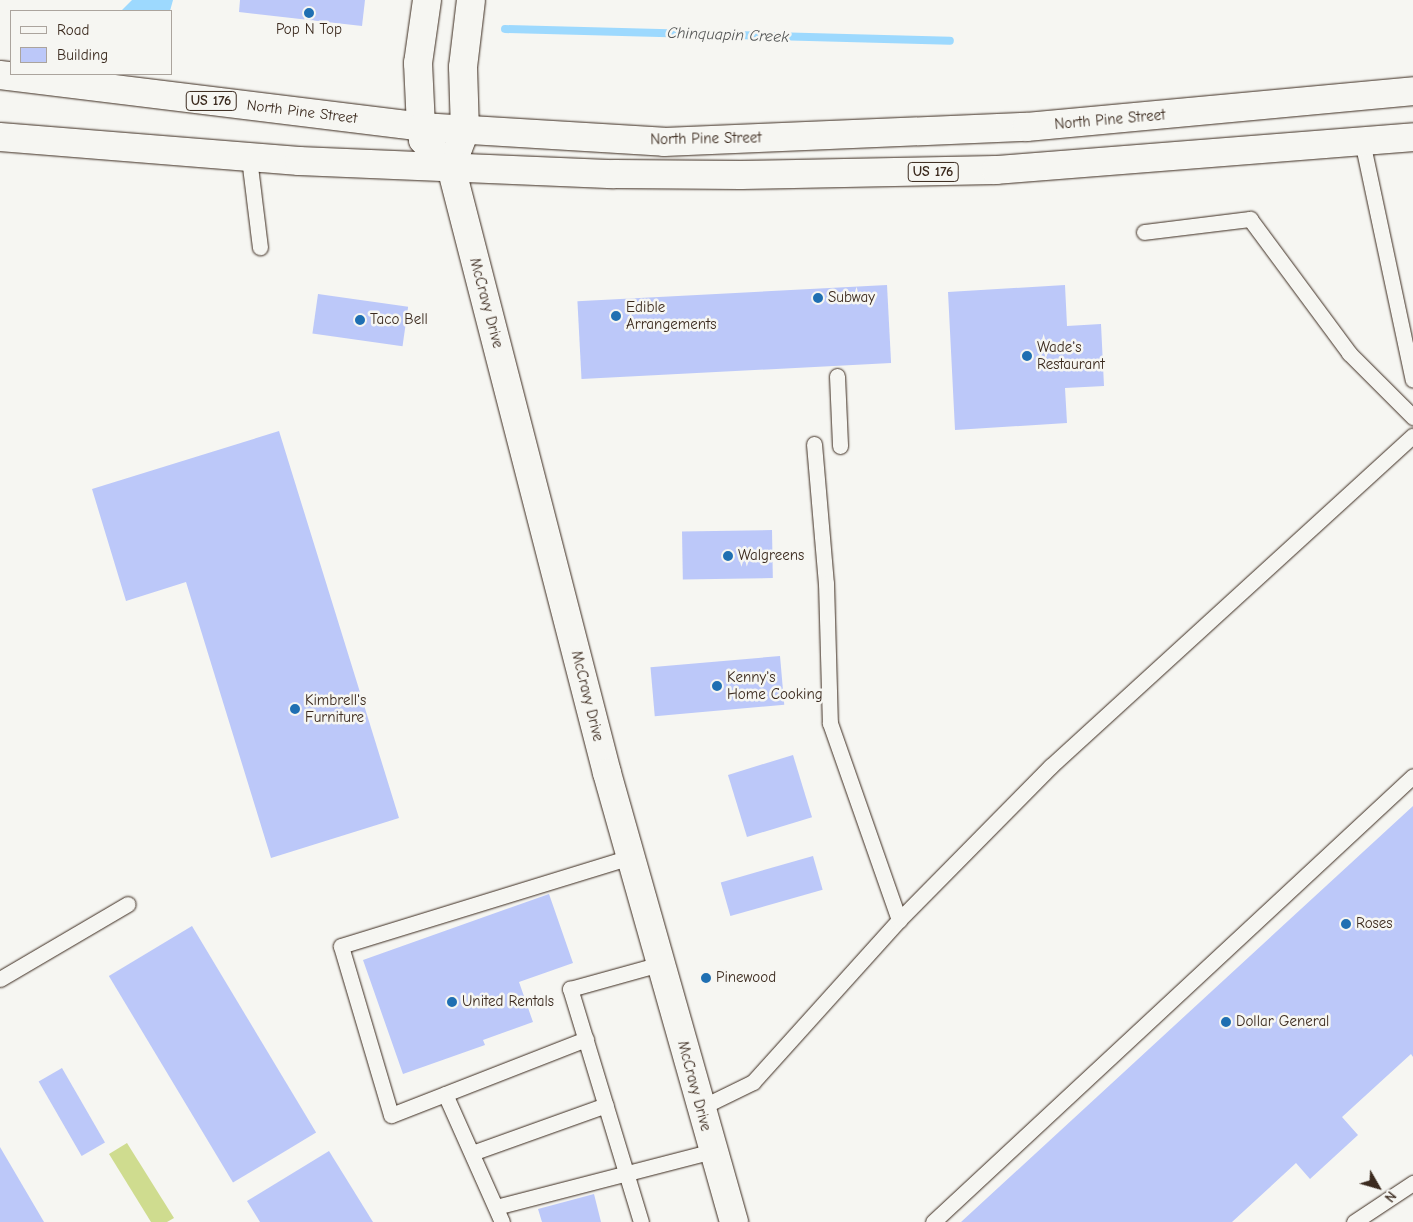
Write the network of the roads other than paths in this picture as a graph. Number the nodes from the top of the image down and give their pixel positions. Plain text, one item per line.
1 (427, 0) edge
2 (471, 0) edge
3 (0, 75) edge
4 (1413, 91) edge
5 (421, 127) junction
6 (465, 131) junction
7 (0, 137) edge
8 (1413, 137) edge
9 (1362, 141) junction
10 (249, 158) junction
11 (451, 167) junction
12 (1144, 232) dead end
13 (260, 247) dead end
14 (837, 376) dead end
15 (1413, 380) edge
16 (1413, 417) edge
17 (1413, 436) edge
18 (814, 444) dead end
19 (840, 446) dead end
20 (1413, 776) edge
21 (630, 857) junction
22 (128, 904) dead end
23 (899, 920) junction
24 (660, 964) junction
25 (0, 979) edge
26 (586, 1039) junction
27 (445, 1094) junction
28 (606, 1105) junction
29 (700, 1108) junction
30 (712, 1151) junction
31 (472, 1153) junction
32 (627, 1173) junction
33 (1413, 1183) edge
34 (496, 1208) junction
35 (502, 1222) edge
36 (641, 1222) edge
37 (734, 1222) edge
38 (932, 1222) edge
39 (1354, 1222) edge

1 - 5 main road
2 - 6 main road
3 - 5 main road, North Pine Street / US 176
4 - 6 main road, North Pine Street / US 176
5 - 6 main road, North Pine Street / US 176
5 - 11 main road
6 - 11 main road
7 - 10 main road, US 176
8 - 9 main road, US 176
9 - 11 main road, US 176
9 - 15 lane
10 - 11 main road, US 176
10 - 13 lane
11 - 21 main road, McCravy Drive
12 - 16 lane
14 - 19 lane
17 - 23 lane
18 - 23 lane
20 - 38 lane
21 - 24 main road, McCravy Drive
21 - 27 lane
22 - 25 lane
23 - 29 lane
24 - 26 lane
24 - 29 main road, McCravy Drive
26 - 27 lane
26 - 28 lane
27 - 31 lane
28 - 31 lane
28 - 32 lane
29 - 30 main road, McCravy Drive
30 - 32 lane
30 - 37 main road, McCravy Drive
31 - 34 lane
32 - 34 lane
32 - 36 lane
33 - 39 lane
34 - 35 lane

